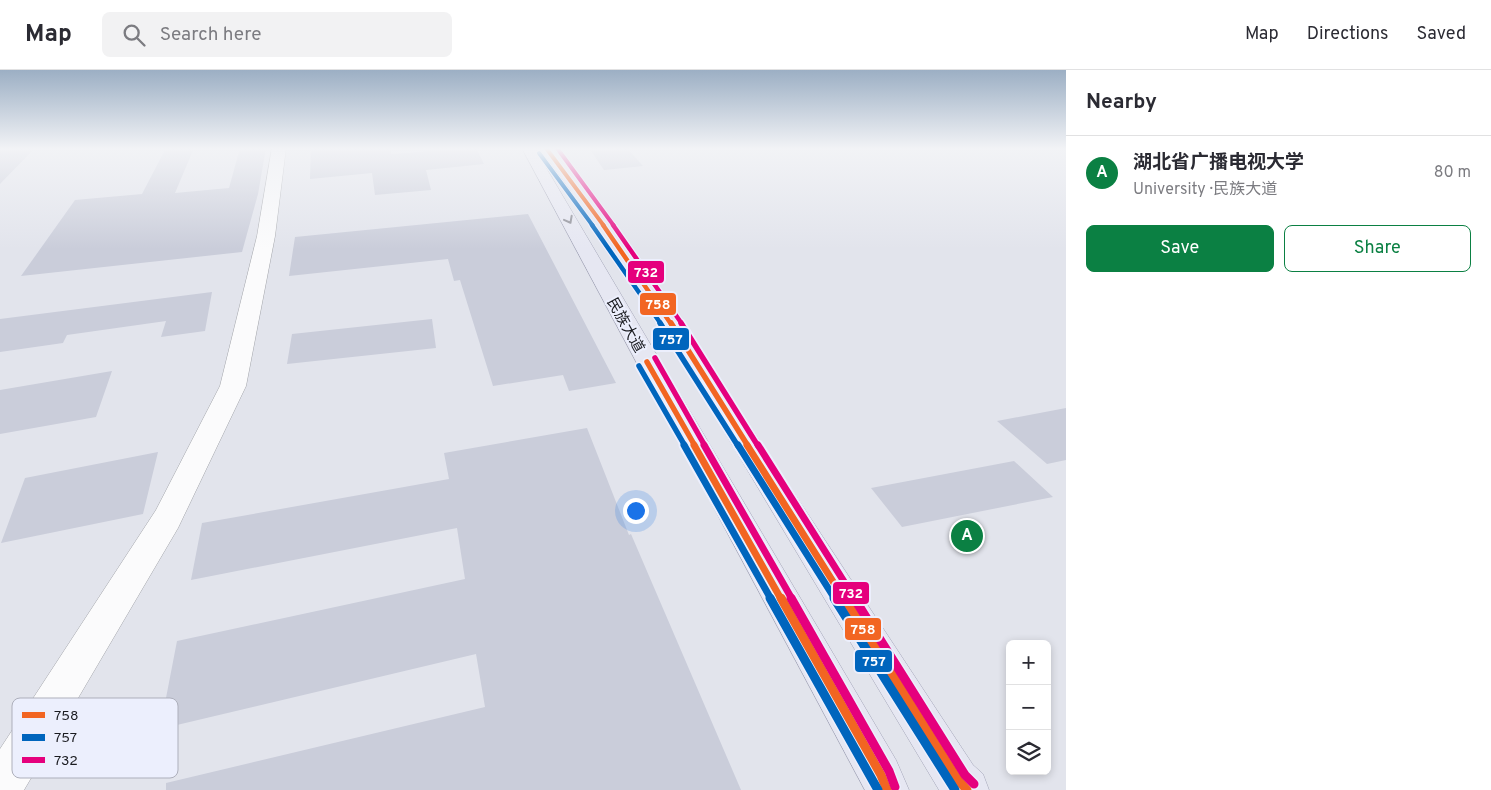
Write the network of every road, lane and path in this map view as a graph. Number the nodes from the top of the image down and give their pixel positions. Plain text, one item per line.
1 (273, 182) edge
2 (547, 182) edge
3 (572, 182) edge
4 (56, 698) edge
5 (12, 769) edge
6 (886, 785) edge
7 (963, 787) edge
8 (0, 788) edge

1 - 4 street
2 -> 6 main road, 民族大道
3 - 7 main road
5 - 8 street

